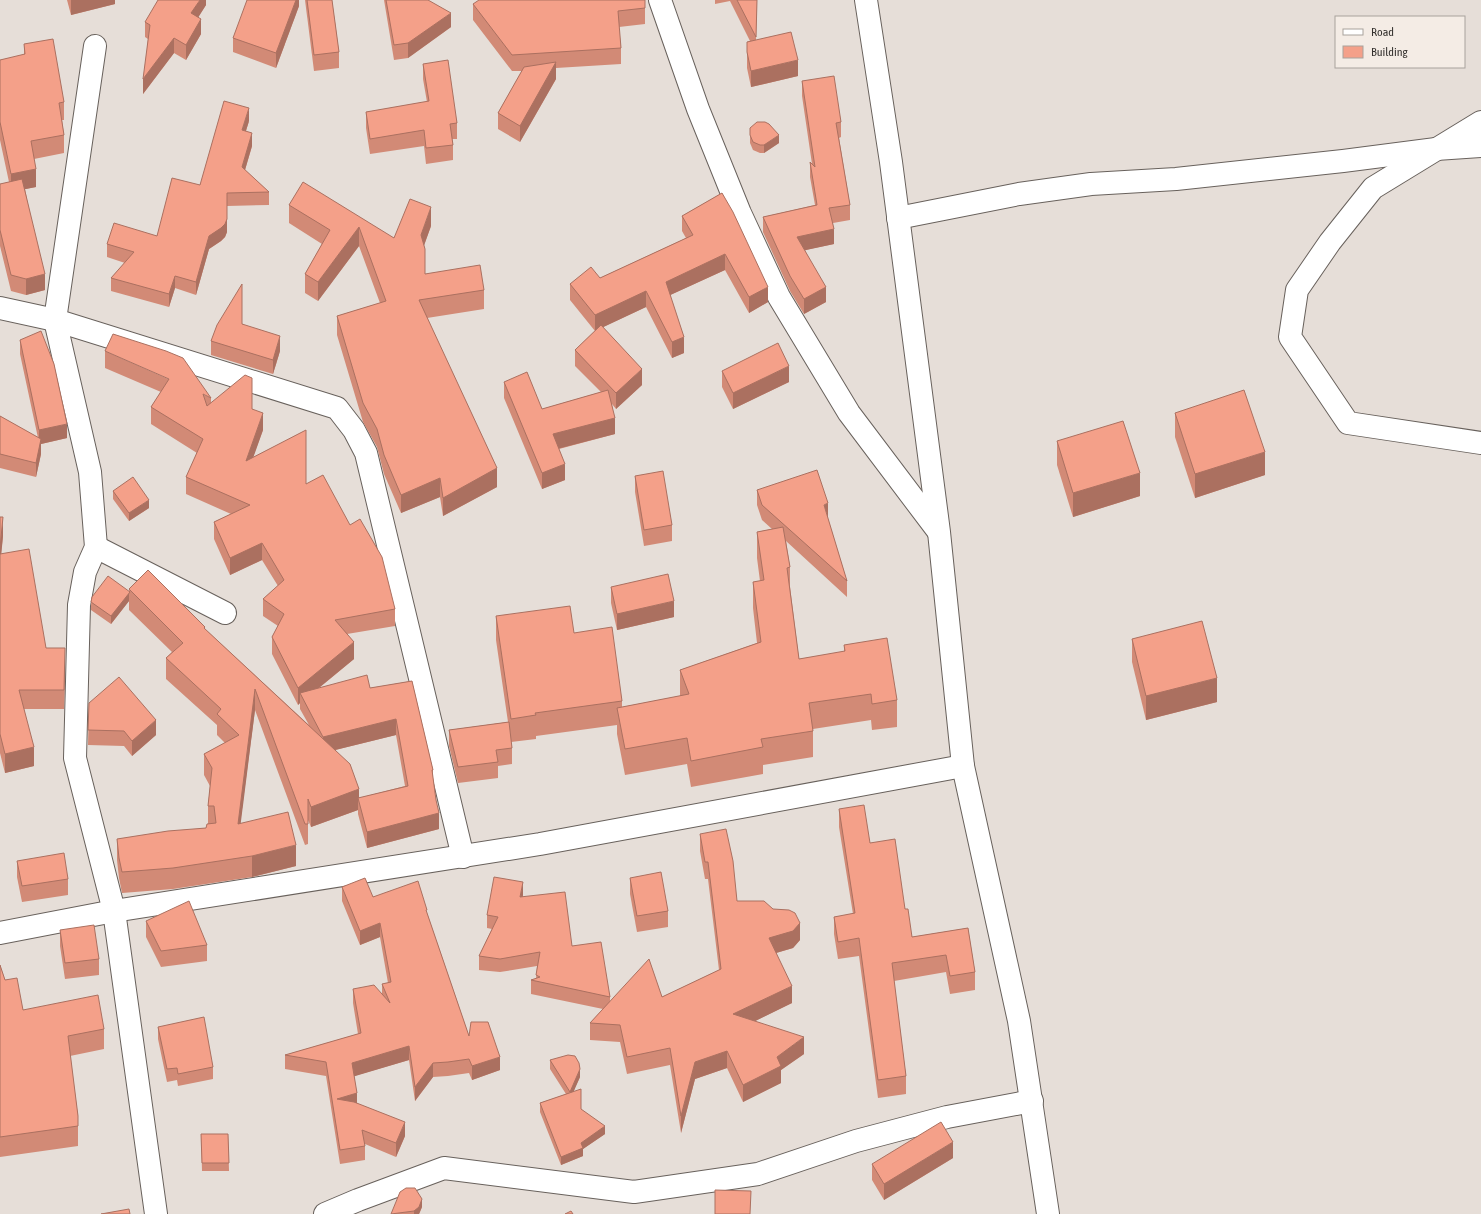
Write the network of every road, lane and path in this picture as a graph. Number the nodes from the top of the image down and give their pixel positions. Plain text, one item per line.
1 (660, 0) edge
2 (866, 0) edge
3 (95, 46) dead end
4 (1481, 122) edge
5 (1481, 146) edge
6 (1436, 149) junction
7 (898, 218) junction
8 (0, 308) edge
9 (55, 320) junction
10 (1481, 443) edge
11 (938, 532) junction
12 (96, 547) junction
13 (225, 613) dead end
14 (963, 766) junction
15 (463, 857) junction
16 (114, 911) junction
17 (0, 934) edge
18 (1032, 1101) junction
19 (156, 1214) edge
20 (325, 1214) edge
21 (1048, 1214) edge

1 - 11 street
2 - 7 street
3 - 9 street
4 - 6 street
5 - 6 street
6 - 7 street
6 - 10 street
7 - 11 street
8 - 9 street
9 - 12 street
9 - 15 street
11 - 14 street
12 - 13 street
12 - 16 street
14 - 15 street
14 - 18 street
15 - 16 street
16 - 17 street
16 - 19 street
18 - 20 street
18 - 21 street

